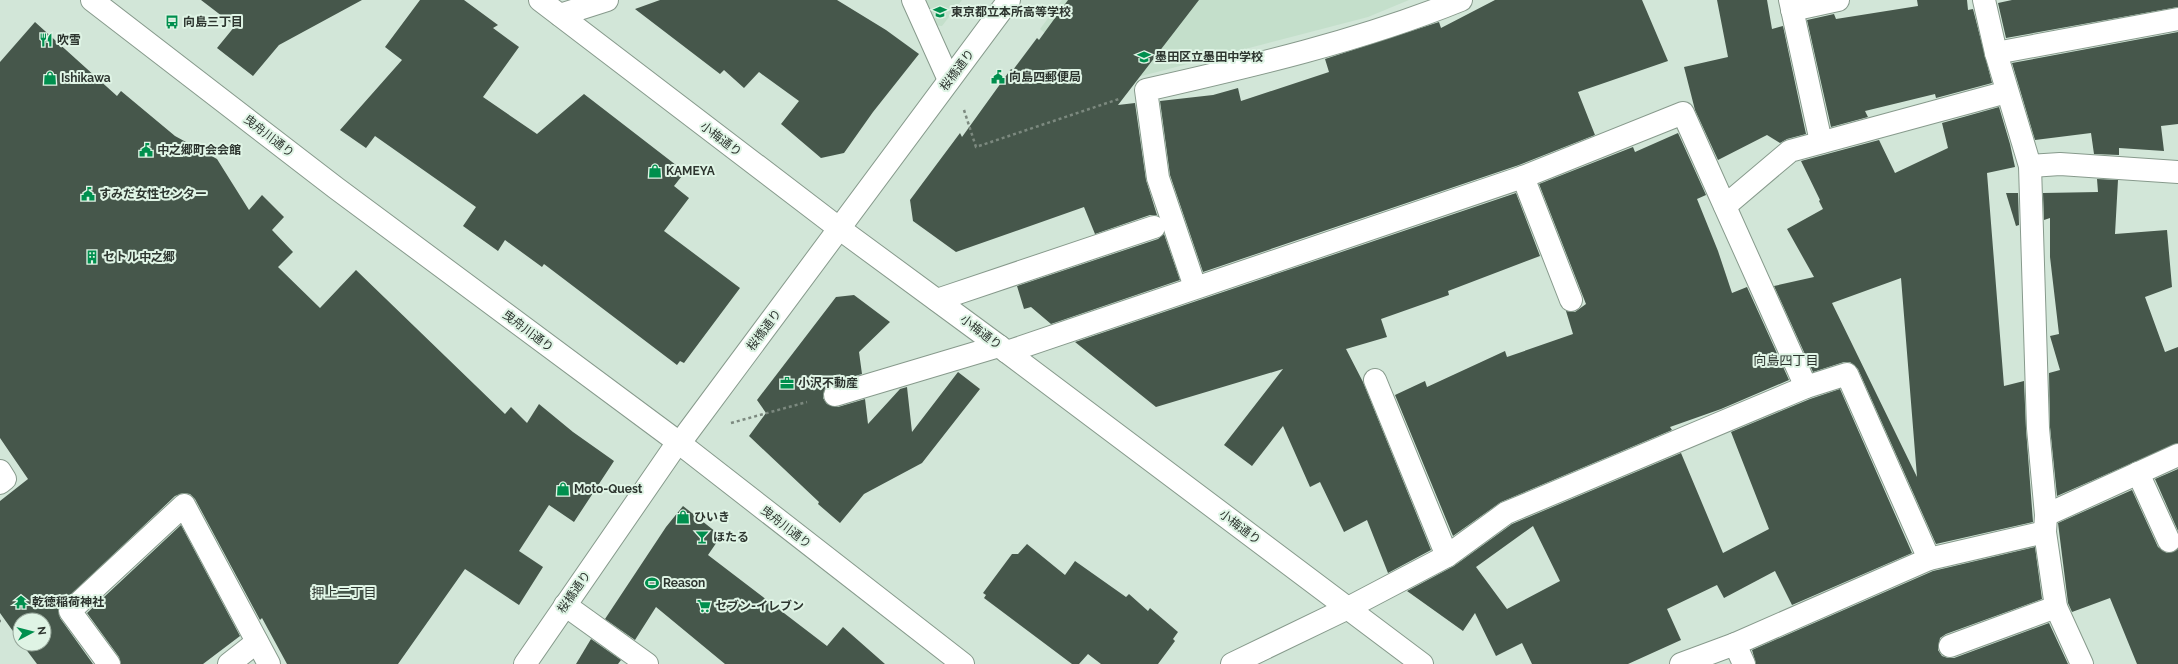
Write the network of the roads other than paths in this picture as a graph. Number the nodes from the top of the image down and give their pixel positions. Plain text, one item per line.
1 (92, 0) edge
2 (540, 0) edge
3 (607, 0) edge
4 (913, 0) edge
5 (1009, 0) edge
6 (1461, 0) edge
7 (1838, 0) edge
8 (1984, 0) edge
9 (1791, 5) edge
10 (560, 15) junction
11 (2178, 19) edge
12 (1996, 53) junction
13 (949, 80) junction
14 (2007, 92) junction
15 (1821, 142) junction
16 (2030, 166) junction
17 (2178, 172) edge
18 (1523, 177) junction
19 (1725, 206) junction
20 (1154, 227) dead end
21 (840, 229) junction
22 (1195, 287) junction
23 (937, 300) junction
24 (1571, 300) dead end
25 (1003, 349) junction
26 (1375, 380) dead end
27 (1806, 387) junction
28 (835, 395) road end
29 (678, 442) junction
30 (2178, 455) edge
31 (0, 471) edge
32 (2138, 473) junction
33 (0, 483) edge
34 (2045, 523) junction
35 (2169, 541) dead end
36 (1447, 556) junction
37 (1929, 559) junction
38 (566, 605) junction
39 (2056, 606) junction
40 (1348, 608) junction
41 (257, 642) junction
42 (1735, 644) junction
43 (1950, 646) dead end
44 (109, 664) edge
45 (229, 664) edge
46 (269, 664) edge
47 (525, 664) edge
48 (647, 664) edge
49 (962, 664) edge
50 (1232, 664) edge
51 (1422, 664) edge
52 (1681, 664) edge
53 (1744, 664) edge
54 (2082, 664) edge

1 - 29 street, 曳舟川通り
2 - 10 street, 小梅通り
3 - 10 street
4 - 13 street
5 - 13 street, 桜橋通り
6 - 22 street
7 - 9 street
8 - 12 street
9 - 15 street
10 - 21 street, 小梅通り
11 - 12 street
12 - 14 street
13 - 21 street, 桜橋通り
14 - 15 street
14 - 16 street
15 - 19 street
16 - 17 street
16 - 34 street
18 - 19 street
18 - 22 street
18 - 24 street
19 - 27 street
20 - 23 street
21 - 23 street, 小梅通り
21 - 29 street, 桜橋通り
22 - 25 street
23 - 25 street, 小梅通り
25 - 28 street
25 - 40 street, 小梅通り
26 - 36 street
27 - 36 street
27 - 37 street
29 - 38 street, 桜橋通り
29 - 49 street, 曳舟川通り
30 - 32 street
31 - 33 street
32 - 34 street
32 - 35 street
34 - 37 street
34 - 39 street
36 - 40 street
37 - 42 street
38 - 47 street, 桜橋通り
38 - 48 street
39 - 43 street
39 - 54 street
40 - 50 street
40 - 51 street, 小梅通り
41 - 44 street
41 - 45 street
41 - 46 street
42 - 52 street
42 - 53 street

